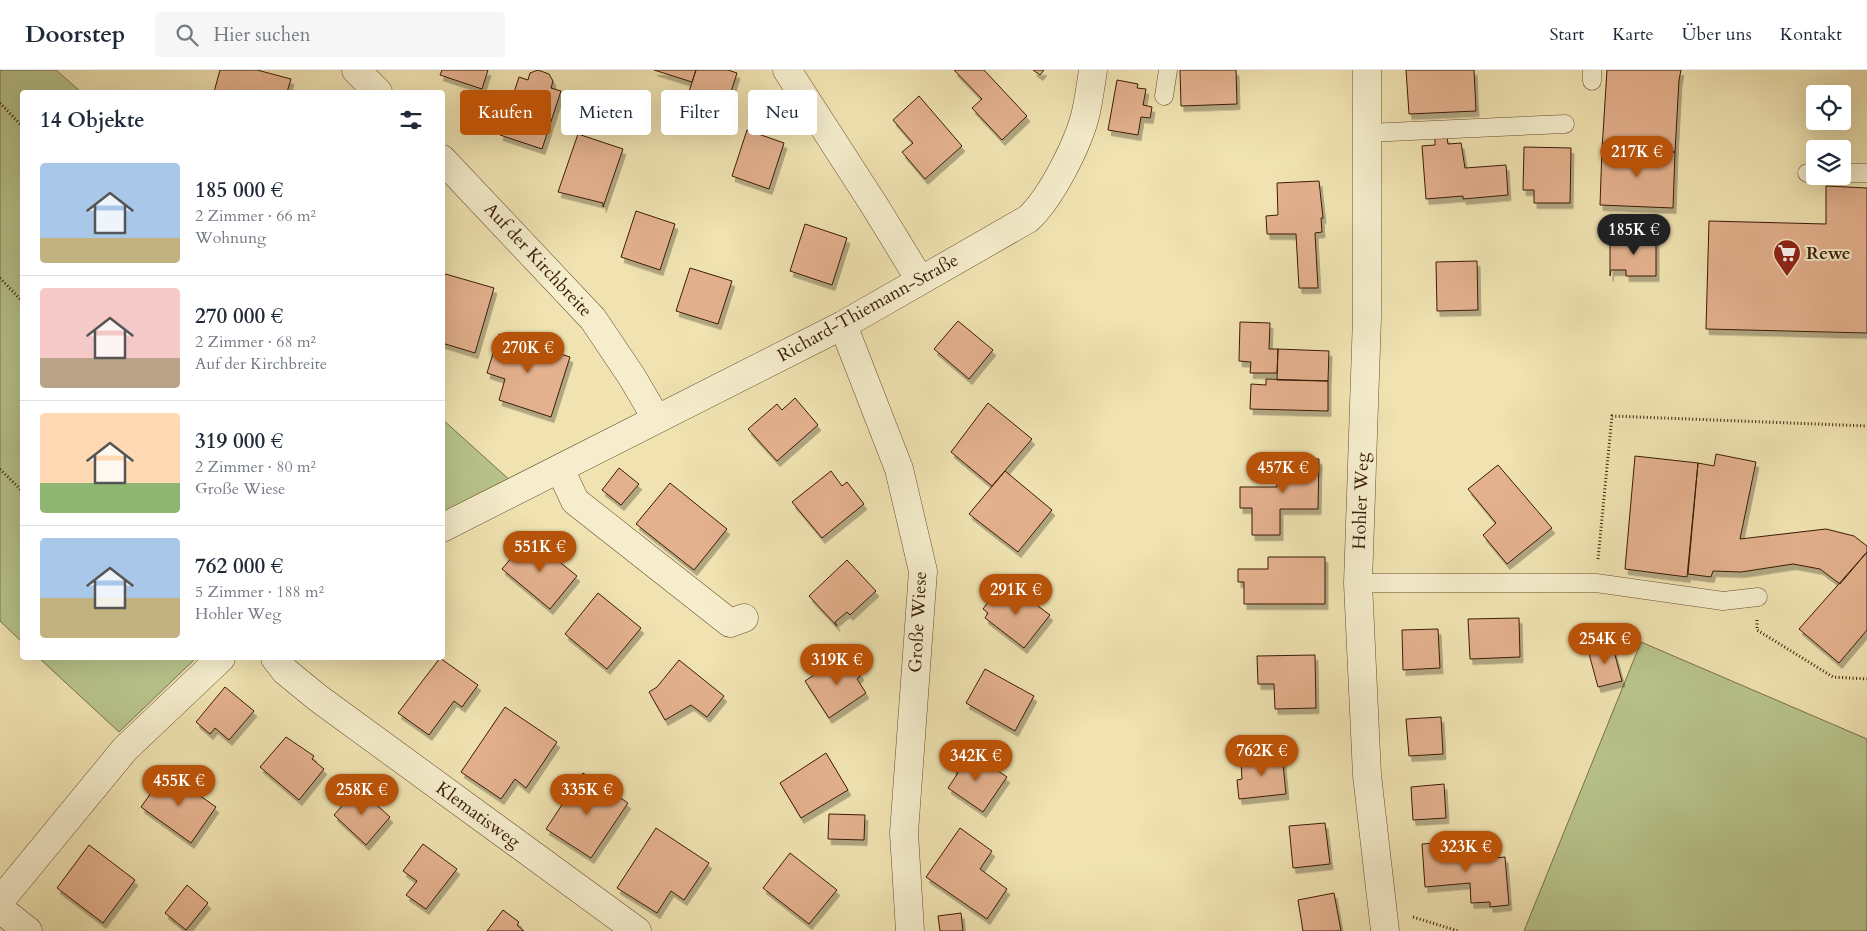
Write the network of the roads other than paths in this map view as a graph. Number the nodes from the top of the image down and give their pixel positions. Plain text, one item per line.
1 (356, 70) edge
2 (786, 70) edge
3 (1093, 70) edge
4 (1168, 70) edge
5 (1367, 70) edge
6 (376, 90) edge
7 (1164, 96) dead end
8 (1565, 124) dead end
9 (1367, 133) junction
10 (445, 162) edge
11 (1851, 173) edge
12 (1867, 173) edge
13 (920, 280) junction
14 (843, 325) junction
15 (656, 418) junction
16 (560, 469) junction
17 (445, 526) edge
18 (1358, 583) junction
19 (1758, 597) road end
20 (744, 618) dead end
21 (219, 660) edge
22 (276, 660) edge
23 (0, 902) edge
24 (0, 910) edge
25 (1384, 925) edge
26 (28, 931) edge
27 (637, 931) edge
28 (910, 931) edge

1 - 6 street
2 - 13 street
3 - 13 street, Richard-Thiemann-Straße
4 - 7 lane
5 - 9 street, Hohler Weg
8 - 9 lane
9 - 18 street, Hohler Weg
10 - 15 street, Auf der Kirchbreite
11 - 12 lane
13 - 14 street, Richard-Thiemann-Straße
14 - 15 street, Richard-Thiemann-Straße
14 - 28 street, Große Wiese
15 - 16 street, Richard-Thiemann-Straße
16 - 17 street, Richard-Thiemann-Straße
16 - 20 street
18 - 19 lane
18 - 25 street, Hohler Weg
21 - 23 street
22 - 27 street, Klematisweg
24 - 26 street

